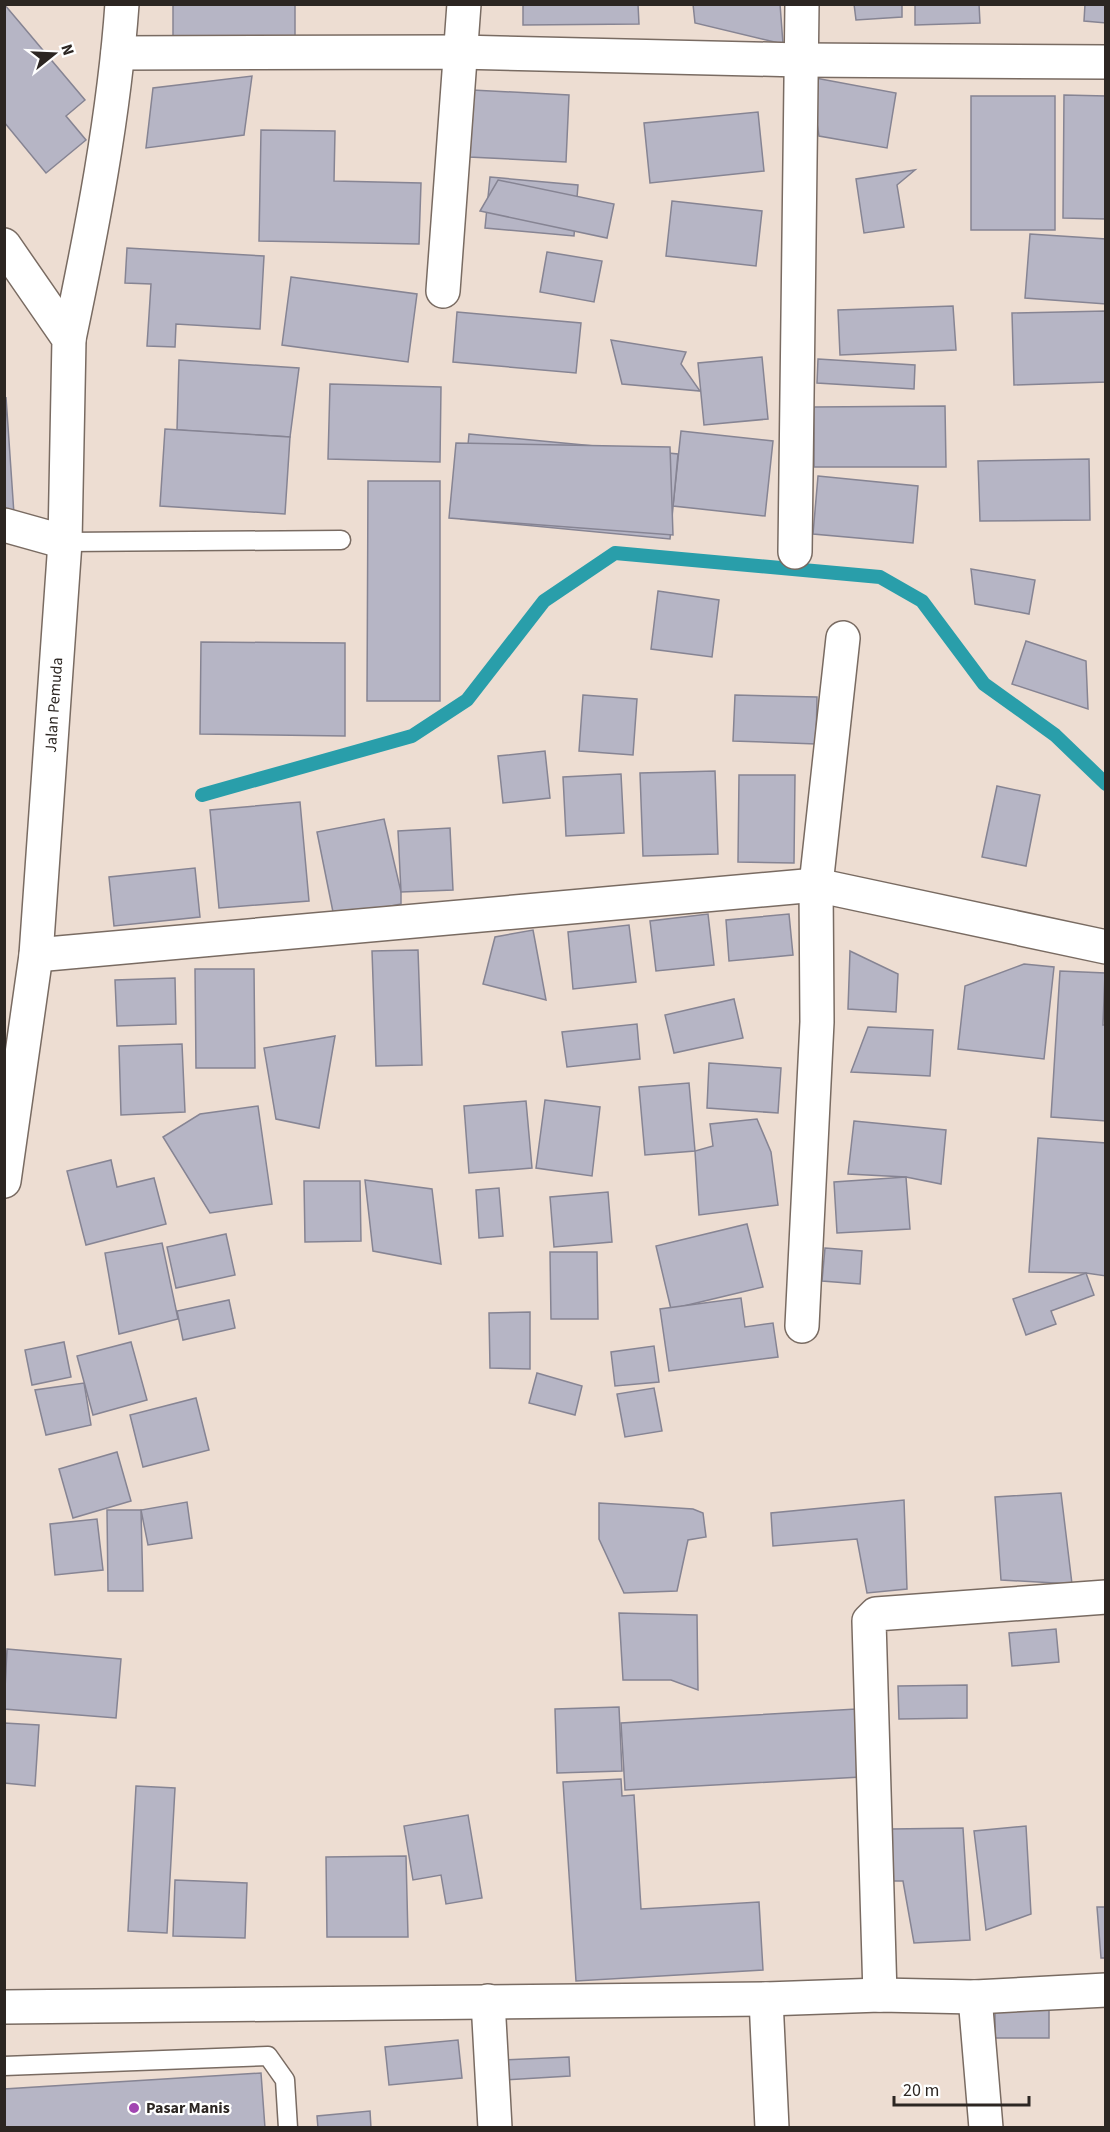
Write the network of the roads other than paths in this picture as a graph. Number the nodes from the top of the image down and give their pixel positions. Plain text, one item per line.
1 (122, 4) edge
2 (464, 4) edge
3 (802, 4) edge
4 (459, 52) junction
5 (118, 53) junction
6 (800, 60) junction
7 (1106, 62) edge
8 (4, 245) edge
9 (443, 291) dead end
10 (69, 339) junction
11 (4, 525) edge
12 (341, 540) dead end
13 (65, 543) junction
14 (795, 552) dead end
15 (843, 638) dead end
16 (816, 885) junction
17 (1106, 947) edge
18 (36, 955) junction
19 (4, 1181) edge
20 (802, 1326) dead end
21 (1106, 1598) edge
22 (1106, 1990) edge
23 (880, 1995) junction
24 (975, 1997) junction
25 (766, 1999) junction
26 (488, 2001) junction
27 (4, 2007) edge
28 (4, 2066) edge
29 (288, 2127) edge
30 (495, 2127) edge
31 (772, 2127) edge
32 (986, 2127) edge

1 - 5 street, Jalan Pemuda
2 - 4 street
3 - 6 street
4 - 5 street
4 - 6 street
4 - 9 street
5 - 10 street, Jalan Pemuda
6 - 7 street
6 - 14 street
8 - 10 street
10 - 13 street, Jalan Pemuda
11 - 13 street
12 - 13 lane
13 - 18 street, Jalan Pemuda
15 - 16 street
16 - 17 street
16 - 18 street
16 - 20 street
18 - 19 street, Jalan Pemuda
21 - 23 street
22 - 24 street
23 - 24 street
23 - 25 street
24 - 32 street
25 - 26 street
25 - 31 street
26 - 27 street
26 - 30 street
28 - 29 lane

